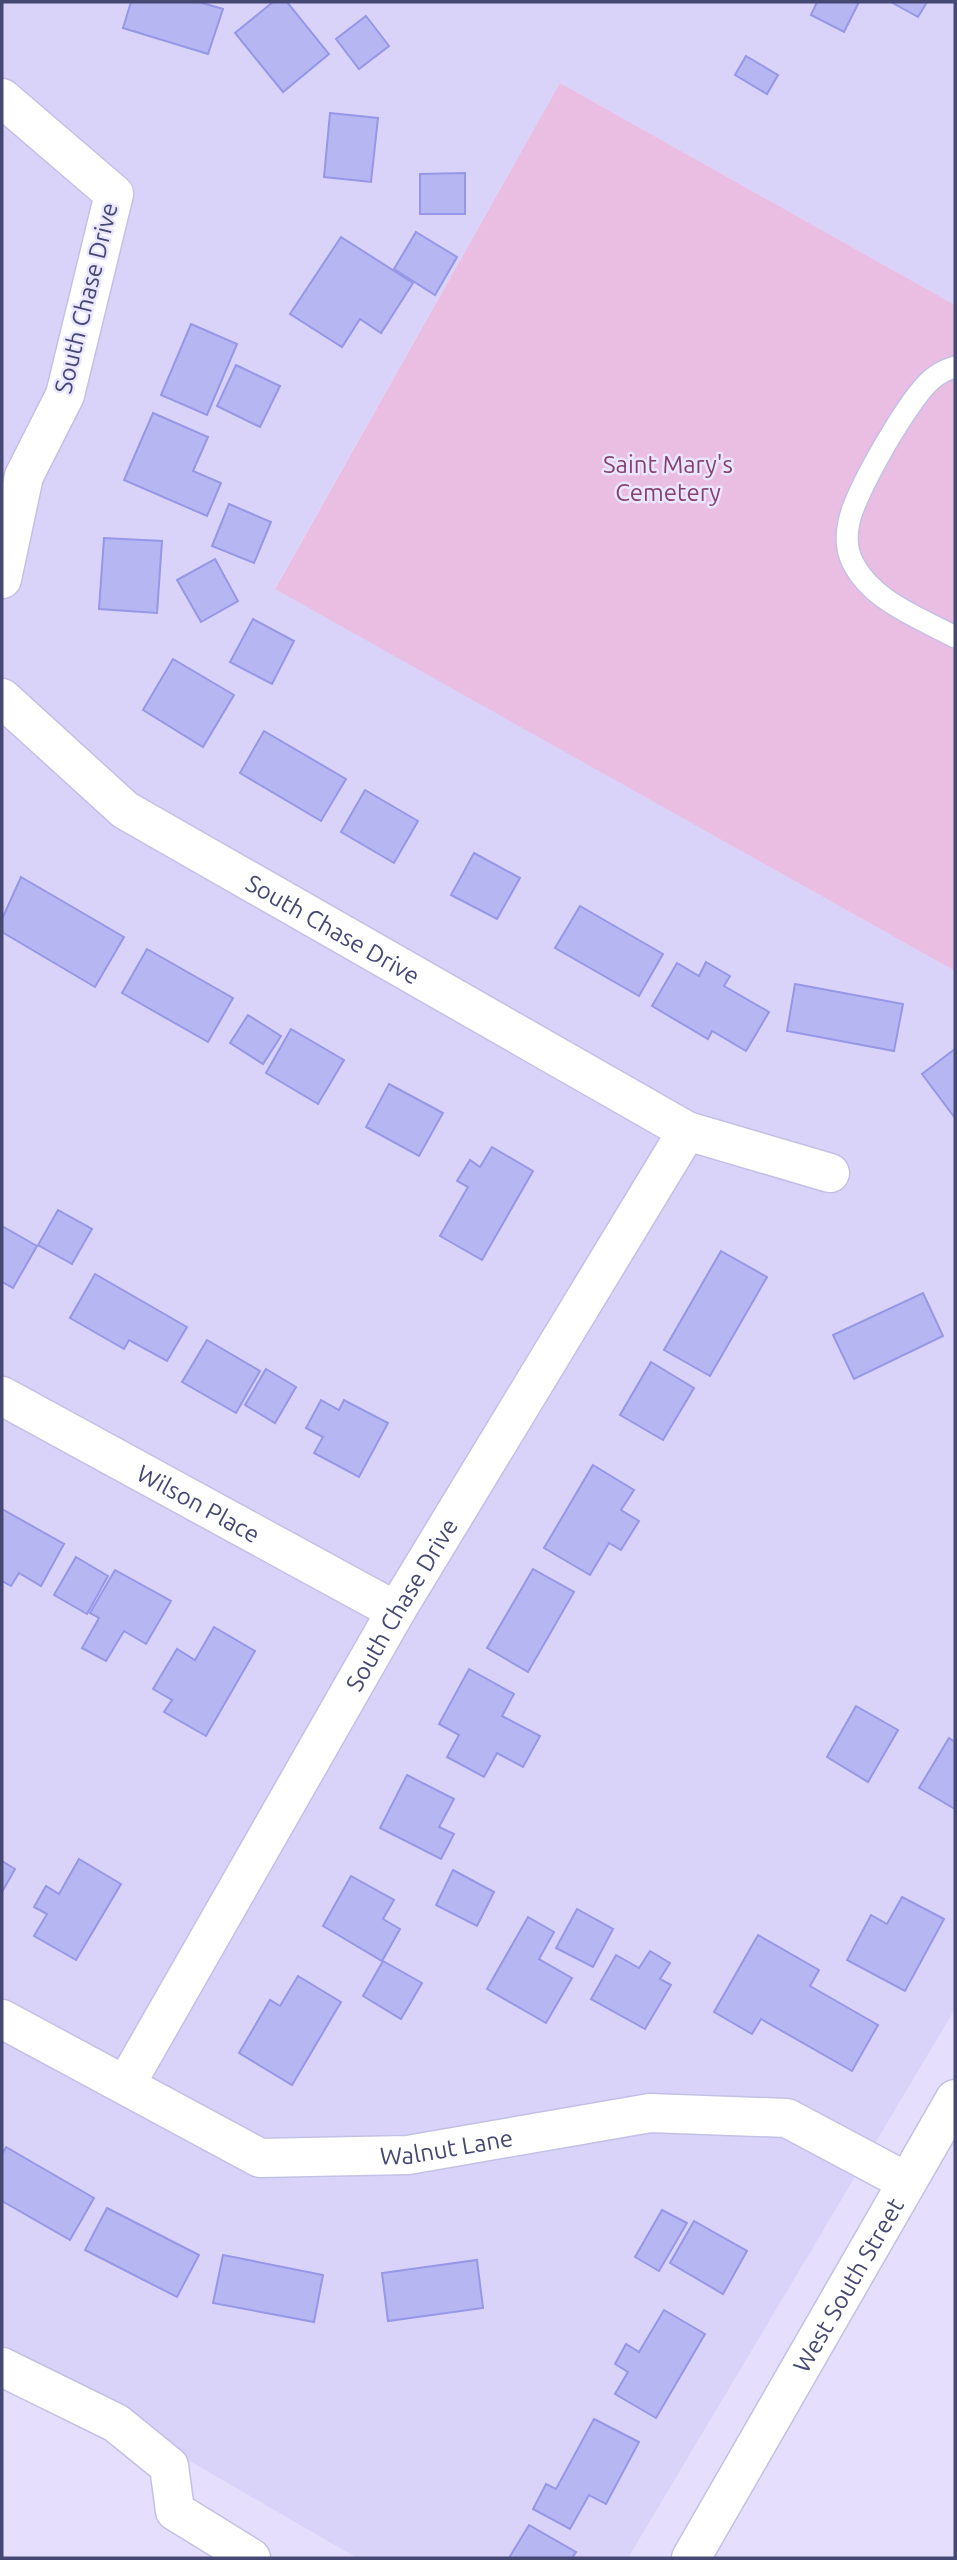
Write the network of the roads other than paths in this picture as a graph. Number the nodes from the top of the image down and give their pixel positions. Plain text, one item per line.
1 (2, 98) edge
2 (955, 367) edge
3 (2, 579) edge
4 (955, 637) edge
5 (2, 698) edge
6 (687, 1131) junction
7 (830, 1173) dead end
8 (2, 1396) edge
9 (396, 1612) junction
10 (2, 2020) edge
11 (126, 2084) junction
12 (955, 2099) edge
13 (907, 2182) junction
14 (2, 2367) edge
15 (251, 2558) edge
16 (691, 2558) edge

1 - 3 street, South Chase Drive
2 - 4 lane
5 - 6 street, South Chase Drive
6 - 7 street, South Chase Drive
6 - 9 street, South Chase Drive
8 - 9 street, Wilson Place
9 - 11 street, South Chase Drive
10 - 11 street, Walnut Lane
11 - 13 street, Walnut Lane
12 - 13 street, West South Street
13 - 16 street, West South Street
14 - 15 street

